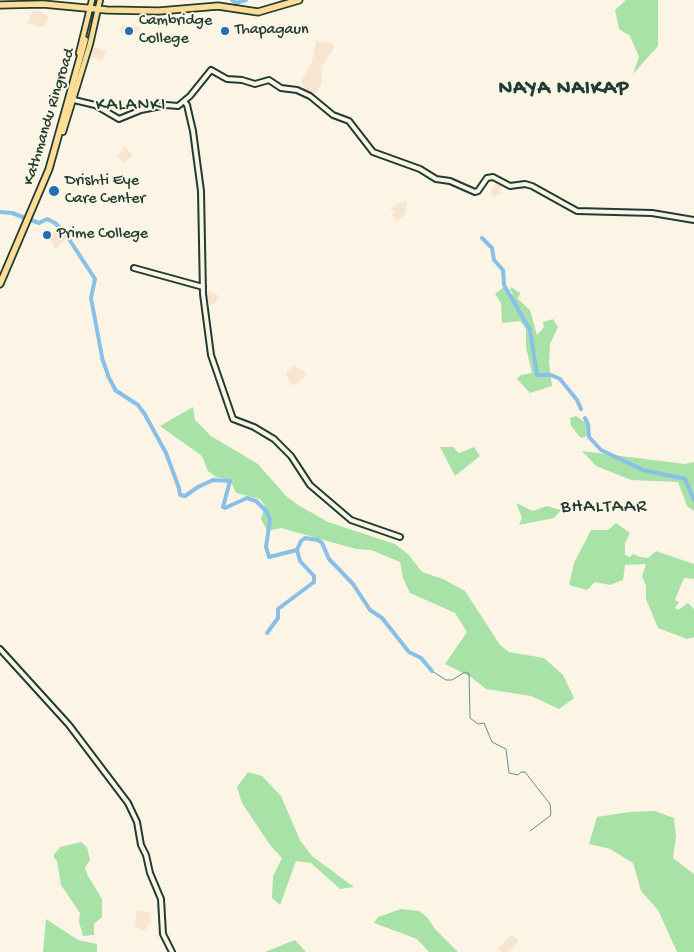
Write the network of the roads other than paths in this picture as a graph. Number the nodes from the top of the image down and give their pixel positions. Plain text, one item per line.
1 (92, 0) edge
2 (100, 0) edge
3 (299, 0) edge
4 (0, 5) edge
5 (90, 8) junction
6 (99, 9) junction
7 (86, 40) tunnel mouth
8 (74, 100) junction
9 (184, 101) junction
10 (61, 132) junction
11 (694, 220) edge
12 (134, 268) dead end
13 (0, 284) edge
14 (203, 288) junction
15 (400, 538) dead end
16 (0, 649) edge
17 (172, 952) edge

1 - 5 main road
2 - 6 main road
3 - 6 highway
4 - 5 highway
5 - 6 highway
5 - 10 main road
6 - 8 main road
7 - 10 highway, Kathmandu Ringroad
8 - 9 street
8 - 10 main road
9 - 11 street
9 - 14 street
10 - 13 highway, Kathmandu Ringroad
12 - 14 street
14 - 15 street
16 - 17 street

